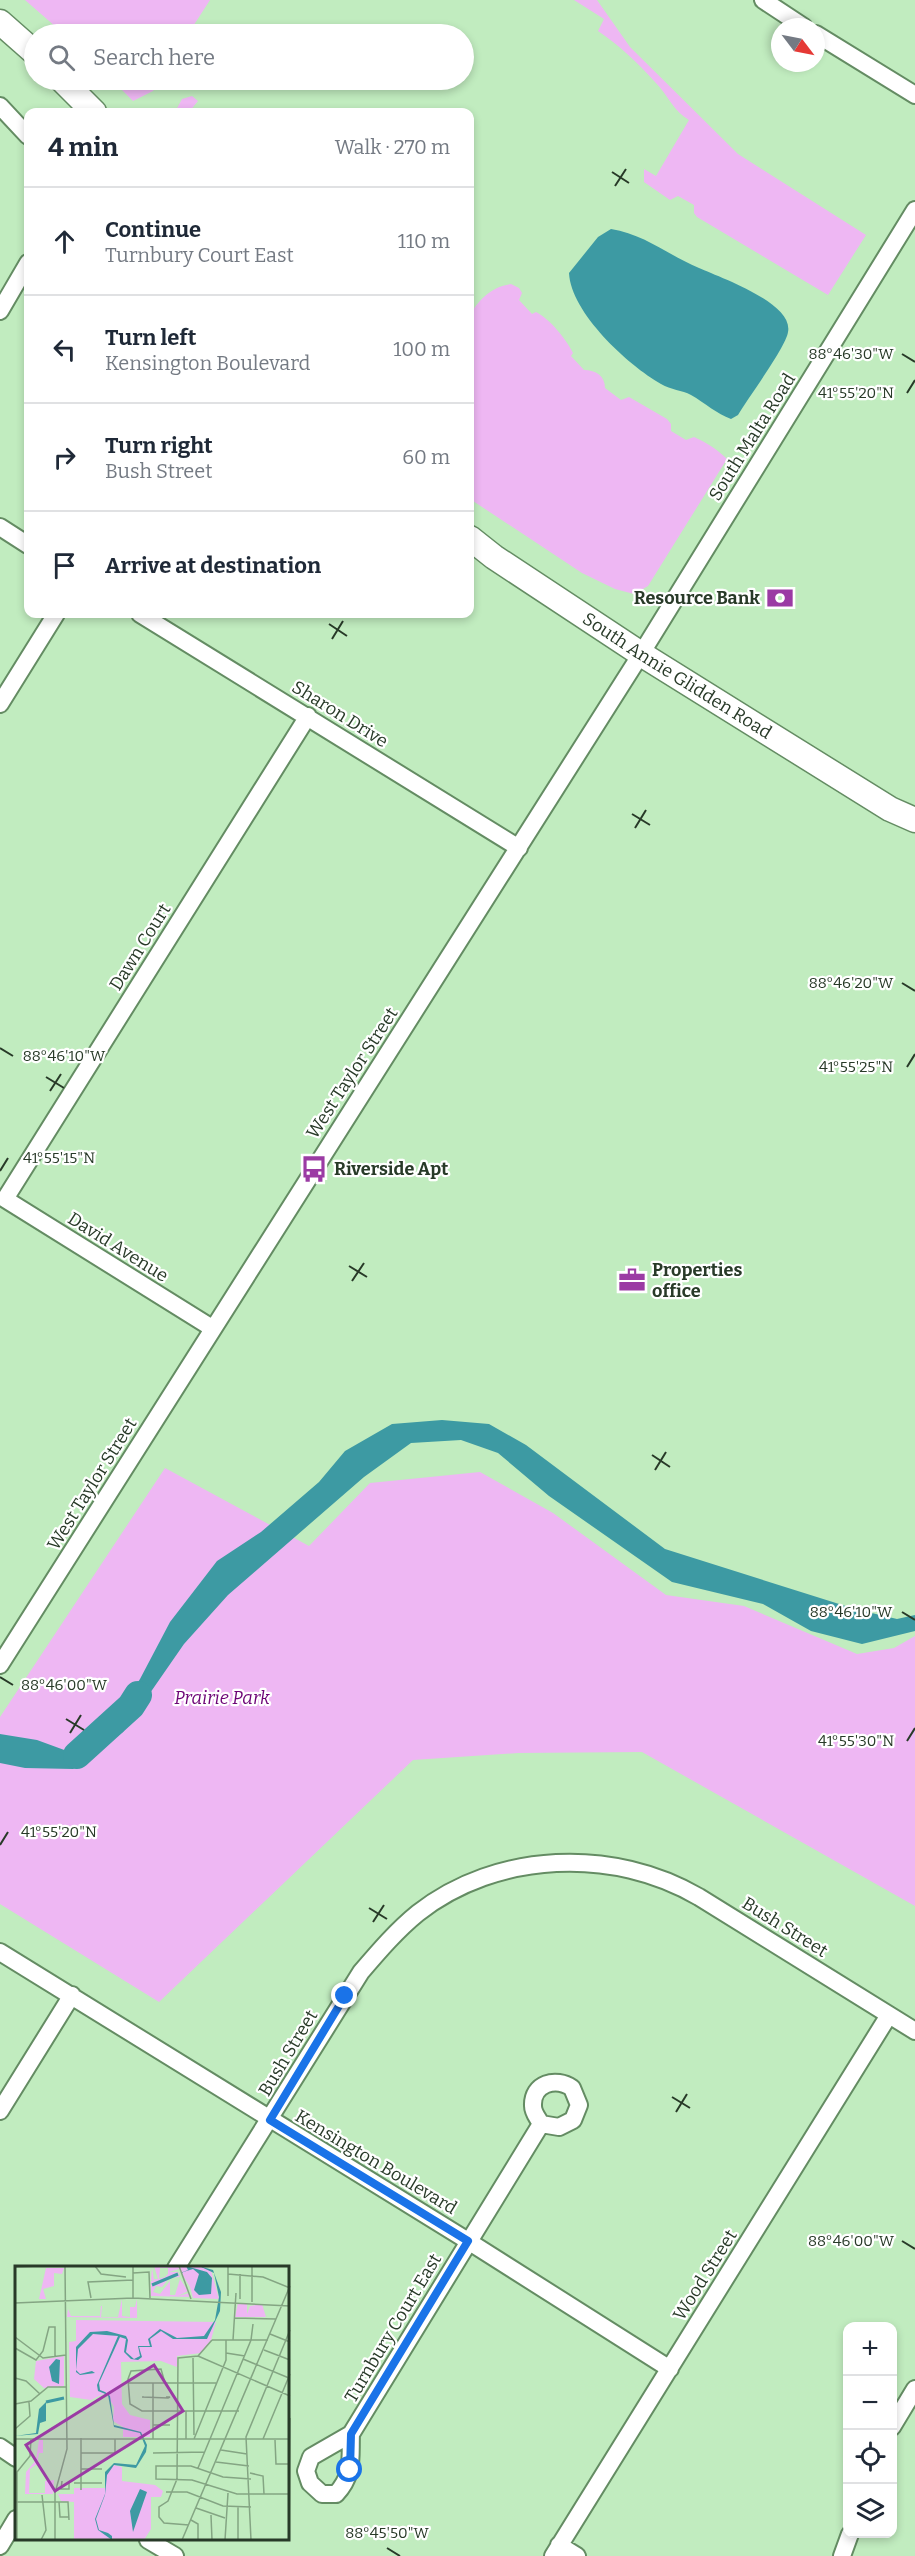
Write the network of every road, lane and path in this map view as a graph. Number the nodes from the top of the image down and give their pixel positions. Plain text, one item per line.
1 (764, 0) edge
2 (791, 18) edge
3 (0, 22) edge
4 (825, 40) edge
5 (24, 43) edge
6 (72, 90) edge
7 (915, 95) edge
8 (0, 106) edge
9 (90, 108) edge
10 (24, 132) edge
11 (915, 210) edge
12 (24, 269) edge
13 (2, 302) edge
14 (0, 527) edge
15 (474, 541) edge
16 (24, 542) edge
17 (54, 618) edge
18 (147, 618) edge
19 (641, 654) junction
20 (0, 704) edge
21 (308, 716) junction
22 (890, 809) junction
23 (915, 820) edge
24 (915, 832) edge
25 (519, 848) junction
26 (5, 1198) joint
27 (212, 1328) junction
28 (0, 1665) edge
29 (0, 1952) edge
30 (72, 1995) junction
31 (889, 2015) junction
32 (915, 2031) edge
33 (0, 2111) edge
34 (270, 2120) junction
35 (541, 2124) dead end
36 (468, 2241) junction
37 (177, 2266) edge
38 (670, 2369) junction
39 (915, 2388) edge
40 (897, 2419) edge
41 (351, 2434) dead end
42 (0, 2447) edge
43 (15, 2456) edge
44 (15, 2521) edge
45 (849, 2538) edge
46 (150, 2541) edge
47 (0, 2546) edge
48 (556, 2551) edge
49 (175, 2556) edge
50 (577, 2556) edge
51 (842, 2556) edge

1 - 2 street
3 - 5 main road
4 - 7 street
6 - 9 main road
8 - 10 street
11 - 19 street, South Malta Road
12 - 13 street
14 - 16 street
15 - 19 main road, South Annie Glidden Road
17 - 20 street
18 - 21 street, Sharon Drive
19 - 22 main road, South Annie Glidden Road
19 - 25 street, West Taylor Street
21 - 25 street, Sharon Drive
21 - 26 street, Dawn Court
22 - 23 main road, South Annie Glidden Road
22 - 24 main road, South Annie Glidden Road
25 - 27 street, West Taylor Street
26 - 27 street, David Avenue
27 - 28 street, West Taylor Street
29 - 30 street, Kensington Boulevard
30 - 33 street
30 - 34 street, Kensington Boulevard
31 - 32 street, Bush Street
31 - 34 street, Bush Street
31 - 38 street, Wood Street
34 - 36 street, Kensington Boulevard
34 - 37 street, Bush Street
35 - 36 street, Turnbury Court East
36 - 38 street, Kensington Boulevard
36 - 41 street, Turnbury Court East
38 - 48 street, Wood Street
39 - 40 street
42 - 43 street
44 - 47 street
45 - 51 street
46 - 49 street
48 - 50 street

